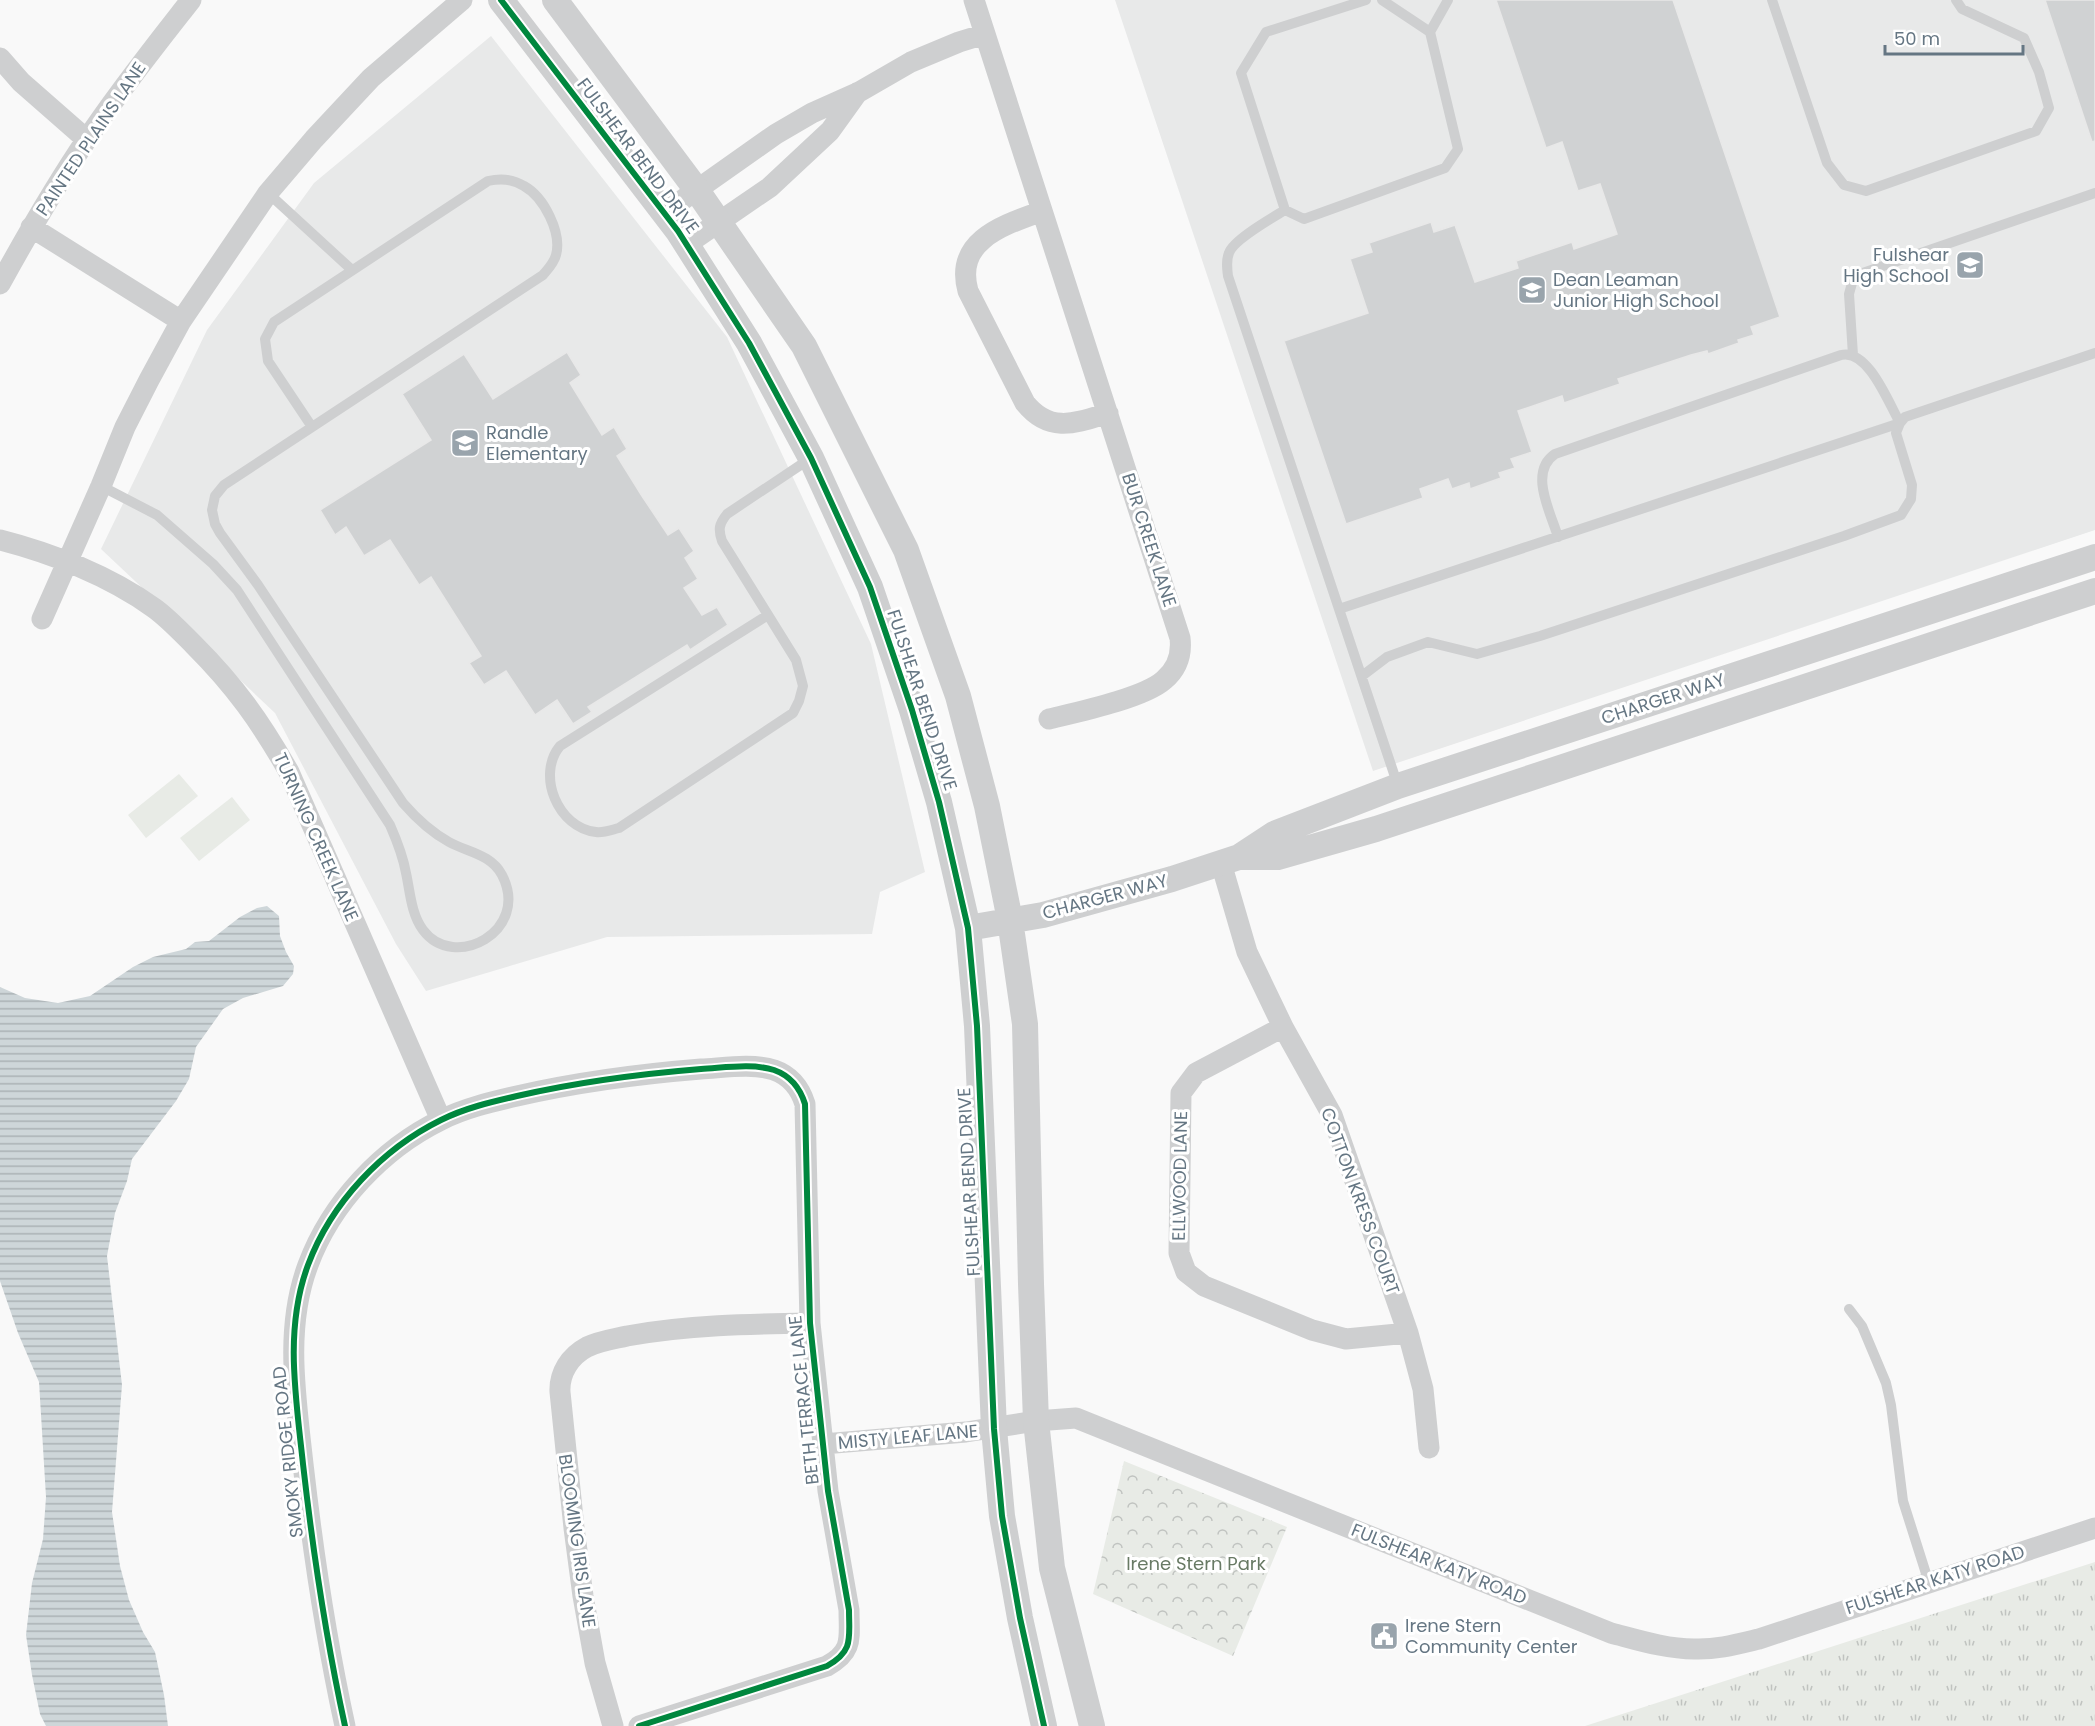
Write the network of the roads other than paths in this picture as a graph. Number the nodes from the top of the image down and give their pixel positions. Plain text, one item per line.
1 (191, 0) edge
2 (462, 0) edge
3 (501, 0) edge
4 (555, 0) edge
5 (974, 0) edge
6 (1366, 0) edge
7 (1382, 0) edge
8 (1448, 0) edge
9 (1772, 0) edge
10 (1956, 0) edge
11 (1430, 32) junction
12 (985, 34) junction
13 (0, 58) edge
14 (859, 92) junction
15 (86, 139) junction
16 (696, 189) junction
17 (268, 193) junction
18 (2095, 194) edge
19 (1284, 210) junction
20 (1042, 211) junction
21 (664, 213) junction
22 (719, 222) junction
23 (31, 228) junction
24 (687, 244) junction
25 (352, 270) junction
26 (0, 284) edge
27 (182, 321) junction
28 (2095, 353) edge
29 (1853, 355) junction
30 (1108, 413) junction
31 (1900, 423) junction
32 (312, 427) junction
33 (811, 458) junction
34 (101, 486) junction
35 (1558, 537) junction
36 (0, 540) edge
37 (2095, 557) edge
38 (68, 562) junction
39 (2095, 591) edge
40 (1339, 609) junction
41 (768, 615) junction
42 (42, 619) dead end
43 (1362, 676) junction
44 (1049, 719) dead end
45 (1398, 786) junction
46 (1409, 818) junction
47 (1230, 860) junction
48 (1010, 920) junction
49 (968, 928) junction
50 (1283, 1028) junction
51 (789, 1079) joint
52 (441, 1120) junction
53 (1850, 1309) dead end
54 (810, 1323) junction
55 (1408, 1333) junction
56 (1036, 1422) junction
57 (994, 1429) junction
58 (823, 1444) junction
59 (1429, 1448) dead end
60 (2095, 1528) edge
61 (1929, 1583) junction
62 (345, 1726) edge
63 (613, 1726) edge
64 (639, 1726) edge
65 (1044, 1726) edge
66 (1092, 1726) edge

1 - 15 street, PAINTED PLAINS LANE
2 - 17 street
3 - 21 street, FULSHEAR BEND DRIVE
4 - 16 street, FULSHEAR BEND DRIVE
5 - 12 street, BUR CREEK LANE
6 - 19 lane
7 - 11 lane
8 - 11 lane
9 - 10 lane
11 - 19 lane
12 - 14 street
12 - 20 street, BUR CREEK LANE
13 - 15 street
14 - 16 street
14 - 22 street
15 - 23 street, PAINTED PLAINS LANE
16 - 21 street
16 - 22 street, FULSHEAR BEND DRIVE
17 - 25 lane
17 - 27 street
18 - 29 lane
19 - 40 lane
20 - 30 street, BUR CREEK LANE
20 - 30 street
21 - 24 street, FULSHEAR BEND DRIVE
22 - 24 street
22 - 48 street, FULSHEAR BEND DRIVE
23 - 26 street, PAINTED PLAINS LANE
23 - 27 street
24 - 33 street, FULSHEAR BEND DRIVE
25 - 32 lane
25 - 32 lane
27 - 34 street
28 - 31 lane
29 - 31 lane
29 - 35 lane
30 - 44 street, BUR CREEK LANE
31 - 35 lane
31 - 43 lane
32 - 34 lane
33 - 41 lane
33 - 49 street, FULSHEAR BEND DRIVE
34 - 38 street
35 - 40 lane
36 - 38 street, TURNING CREEK LANE
37 - 45 street, CHARGER WAY
38 - 42 street
38 - 52 street, TURNING CREEK LANE
39 - 46 street, CHARGER WAY
40 - 43 lane
41 - 41 lane
43 - 45 lane
45 - 46 street
45 - 47 street, CHARGER WAY
46 - 47 street, CHARGER WAY
47 - 48 street, CHARGER WAY
47 - 50 street, COTTON KRESS COURT
48 - 49 street, CHARGER WAY
48 - 56 street, FULSHEAR BEND DRIVE
49 - 57 street, FULSHEAR BEND DRIVE
50 - 55 street, COTTON KRESS COURT
50 - 55 street, ELLWOOD LANE
51 - 52 street, SMOKY RIDGE ROAD
51 - 54 street, BETH TERRACE LANE
52 - 62 street, SMOKY RIDGE ROAD
53 - 61 lane
54 - 58 street, BETH TERRACE LANE
54 - 63 street, BLOOMING IRIS LANE
55 - 59 street, COTTON KRESS COURT
56 - 57 street, FULSHEAR KATY ROAD
56 - 61 street, FULSHEAR KATY ROAD
56 - 66 street, FULSHEAR BEND DRIVE
57 - 58 street, MISTY LEAF LANE
57 - 65 street, FULSHEAR BEND DRIVE
58 - 64 street, BETH TERRACE LANE
60 - 61 street, FULSHEAR KATY ROAD

